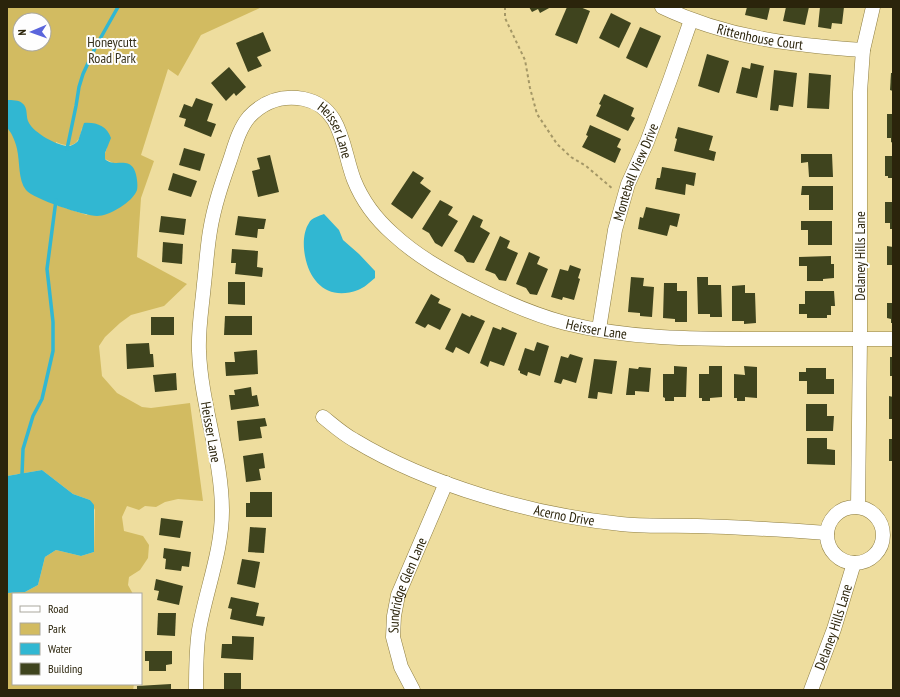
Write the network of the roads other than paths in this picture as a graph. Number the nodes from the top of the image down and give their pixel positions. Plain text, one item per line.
1 (662, 7) edge
2 (873, 7) edge
3 (691, 20) junction
4 (863, 50) junction
5 (599, 329) junction
6 (860, 339) junction
7 (893, 339) edge
8 (323, 417) dead end
9 (446, 483) junction
10 (858, 507) junction
11 (827, 533) junction
12 (888, 539) edge
13 (854, 563) junction
14 (196, 690) edge
15 (413, 690) edge
16 (811, 690) edge

1 - 3 street, Rittenhouse Court
2 - 4 street, Delaney Hills Lane
3 - 4 street, Rittenhouse Court
3 - 5 street, Monteball View Drive
4 - 6 street, Delaney Hills Lane
5 - 6 street, Heisser Lane
5 - 14 street, Heisser Lane
6 - 7 street, Heisser Lane
6 - 10 street, Delaney Hills Lane
8 - 9 street, Acerno Drive
9 - 11 street, Acerno Drive
9 - 15 street, Sundridge Glen Lane
10 - 11 street
10 - 12 street
11 - 13 street
12 - 13 street
13 - 16 street, Delaney Hills Lane

